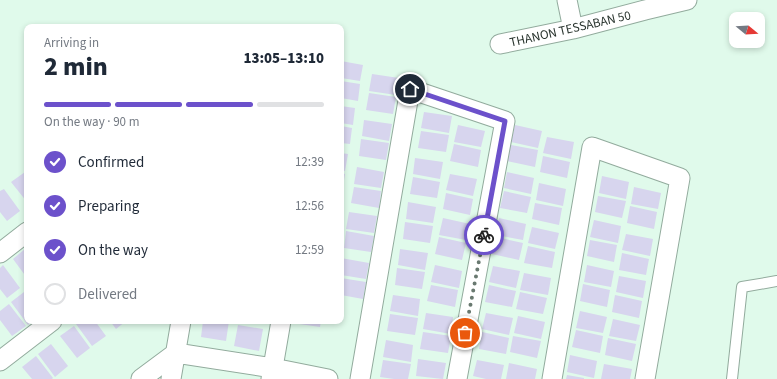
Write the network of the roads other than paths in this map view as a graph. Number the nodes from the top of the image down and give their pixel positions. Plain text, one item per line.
1 (567, 0) edge
2 (687, 0) edge
3 (644, 5) edge
4 (573, 29) junction
5 (500, 44) dead end
6 (24, 234) edge
7 (0, 253) edge
8 (777, 281) edge
9 (48, 324) edge
10 (181, 324) edge
11 (280, 324) edge
12 (176, 353) junction
13 (0, 361) edge
14 (272, 374) edge
15 (141, 379) edge
16 (171, 379) edge
17 (328, 379) edge
18 (360, 379) edge
19 (457, 379) edge
20 (552, 379) edge
21 (645, 379) edge
22 (732, 379) edge

1 - 4 street
2 - 3 street, THANON TESSABAN 50
3 - 4 street, THANON TESSABAN 50
4 - 5 street, THANON TESSABAN 50
6 - 7 street
8 - 22 lane
9 - 13 street
10 - 12 street
11 - 14 street
12 - 14 street
12 - 15 street
12 - 16 street
14 - 17 street
18 - 19 street
20 - 21 street

